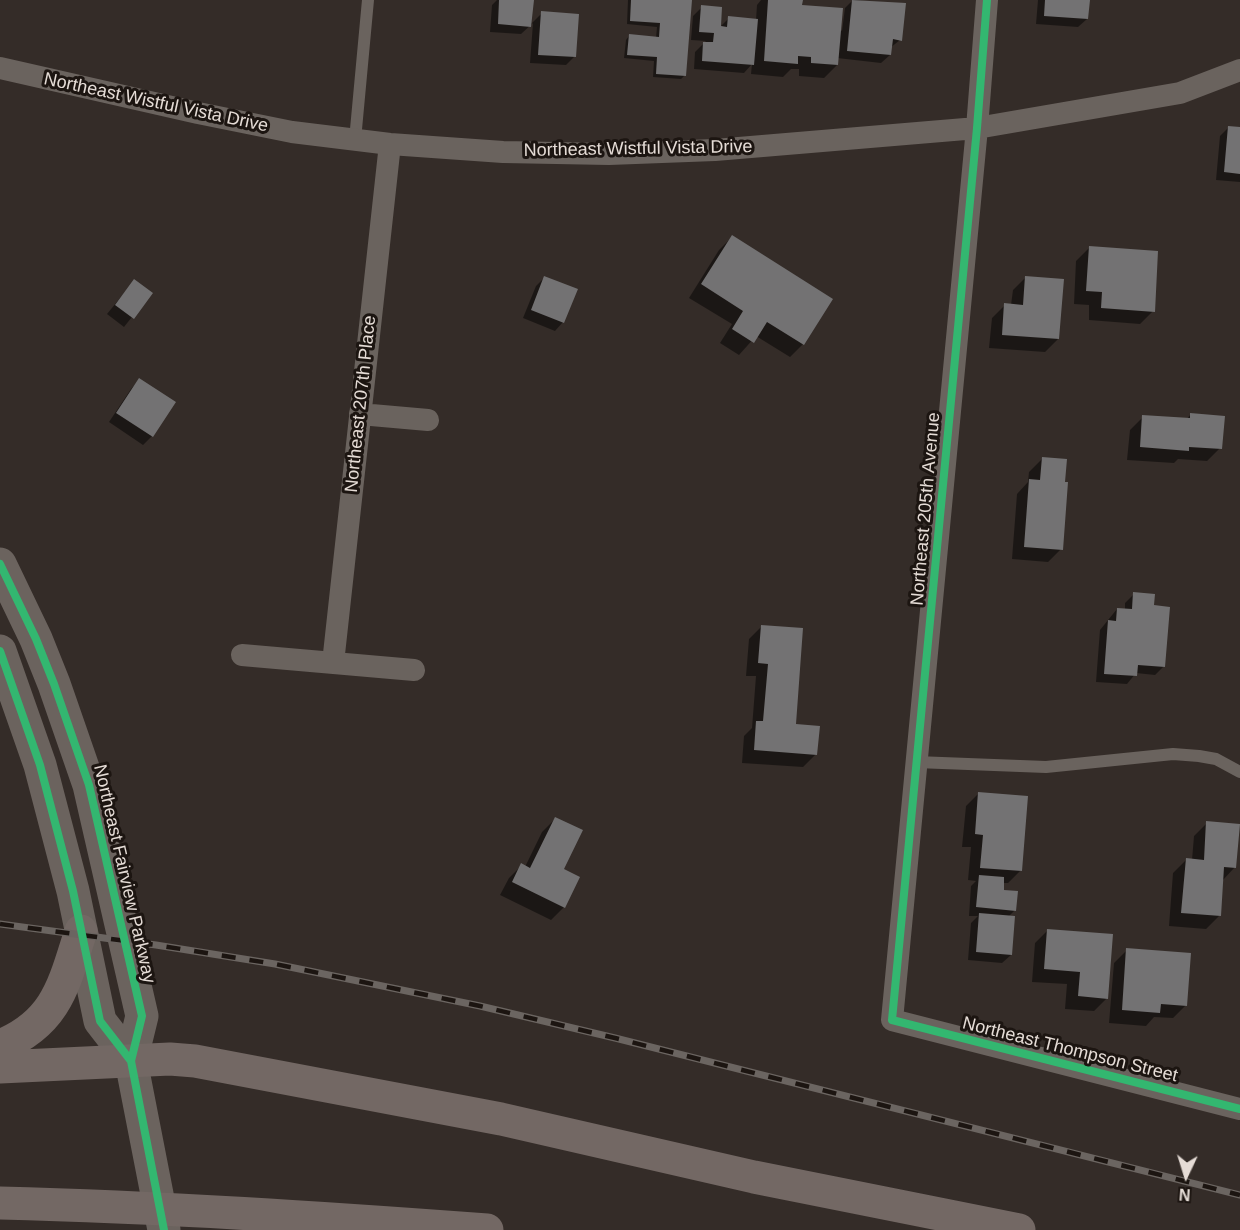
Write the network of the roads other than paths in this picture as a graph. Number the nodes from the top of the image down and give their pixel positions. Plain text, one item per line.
1 (368, 0) edge
2 (987, 0) edge
3 (0, 68) edge
4 (1240, 69) edge
5 (977, 128) junction
6 (355, 140) junction
7 (390, 144) junction
8 (360, 414) junction
9 (428, 420) dead end
10 (0, 564) edge
11 (0, 651) edge
12 (242, 655) dead end
13 (333, 663) junction
14 (414, 670) dead end
15 (916, 762) junction
16 (1240, 772) edge
17 (81, 932) joint
18 (80, 965) junction
19 (892, 1020) joint
20 (0, 1046) edge
21 (131, 1061) junction
22 (0, 1067) edge
23 (1240, 1109) edge
24 (0, 1203) edge
25 (164, 1230) edge
26 (487, 1230) edge
27 (1019, 1230) edge

1 - 6 lane
2 - 5 street, Northeast 205th Avenue
3 - 6 street, Northeast Wistful Vista Drive
4 - 5 street, Northeast Wistful Vista Drive
5 - 7 street, Northeast Wistful Vista Drive
5 - 15 street, Northeast 205th Avenue
6 - 7 street, Northeast Wistful Vista Drive
7 - 8 street, Northeast 207th Place
8 - 9 street
8 - 13 street, Northeast 207th Place
10 - 21 main road, Northeast Fairview Parkway
11 - 17 main road
12 - 13 street
13 - 14 street
15 - 16 lane
15 - 19 street, Northeast 205th Avenue
17 - 18 highway
18 - 20 highway
18 - 21 main road, Northeast Fairview Parkway
19 - 23 street, Northeast Thompson Street
21 - 22 highway
21 - 25 main road, Northeast Fairview Parkway
21 - 27 highway
24 - 26 highway

